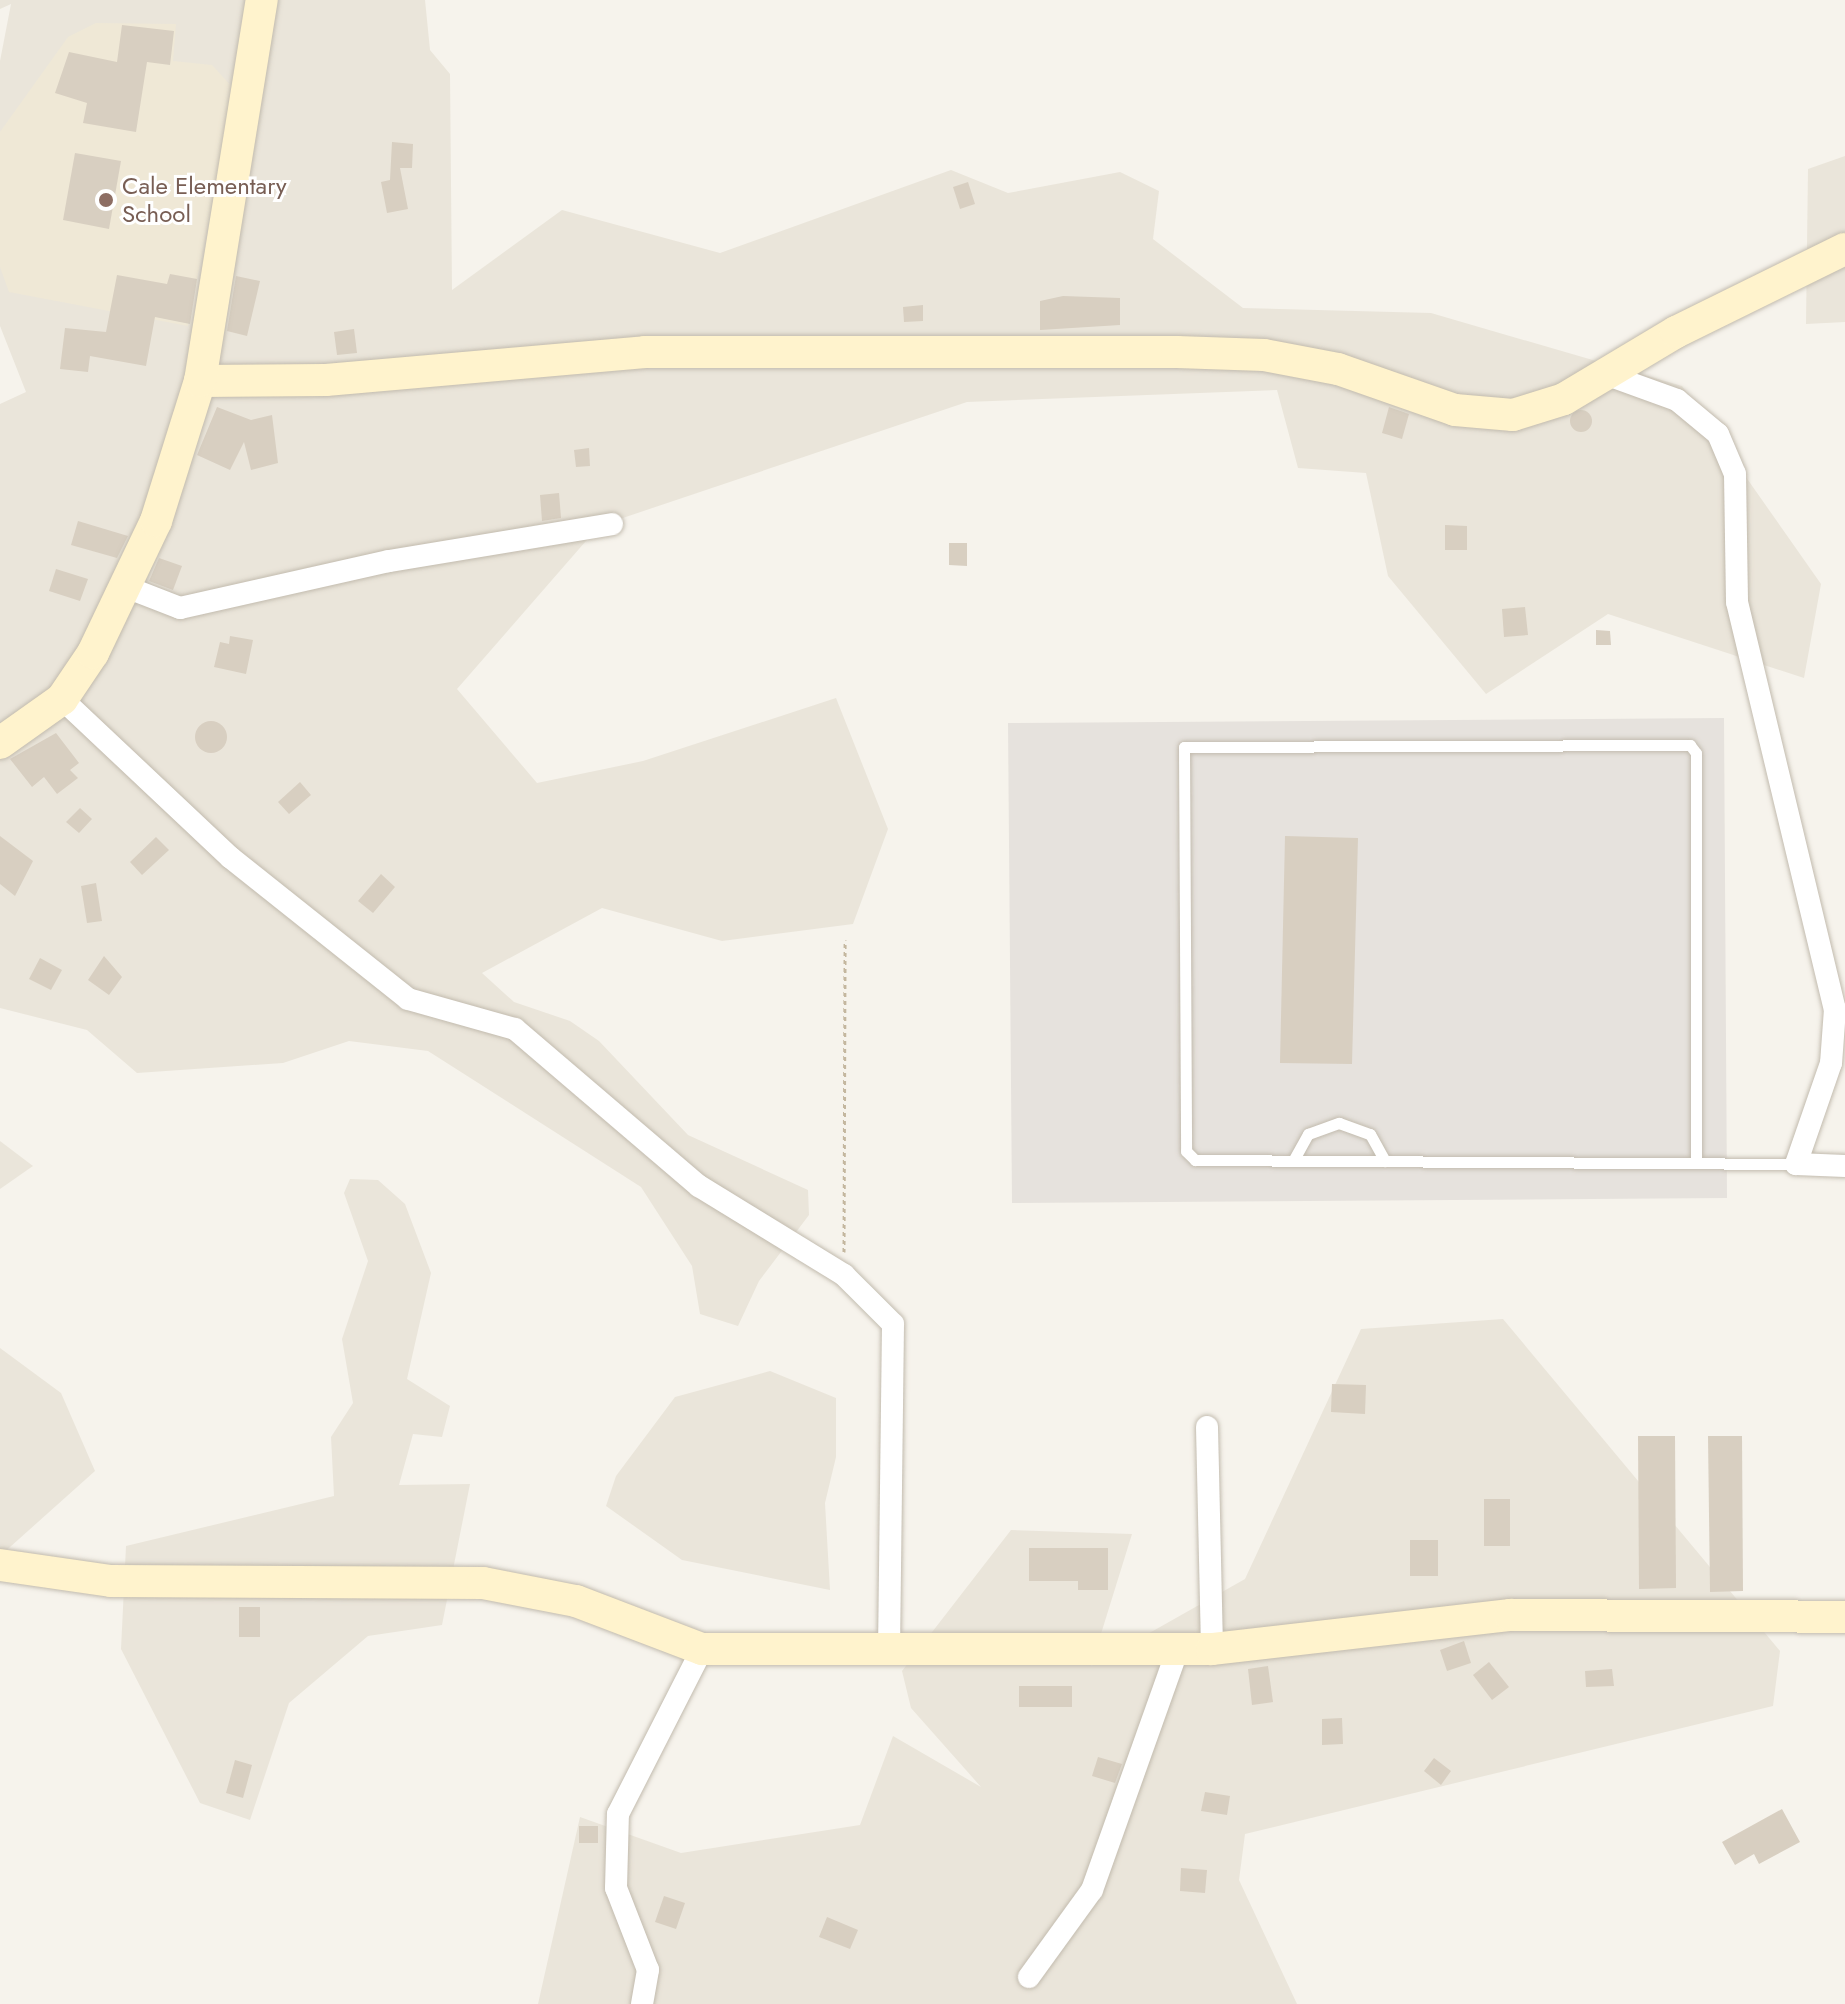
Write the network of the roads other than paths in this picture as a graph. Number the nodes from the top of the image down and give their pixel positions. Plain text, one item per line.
1 (262, 0) edge
2 (1845, 249) edge
3 (1605, 374) junction
4 (200, 381) junction
5 (612, 524) dead end
6 (126, 587) junction
7 (62, 699) junction
8 (0, 743) edge
9 (1293, 1161) junction
10 (1385, 1161) junction
11 (1696, 1162) junction
12 (1796, 1164) junction
13 (1845, 1166) edge
14 (1207, 1427) dead end
15 (0, 1565) edge
16 (1845, 1617) edge
17 (702, 1649) junction
18 (1178, 1649) junction
19 (1212, 1649) junction
20 (889, 1654) junction
21 (1029, 1977) dead end
22 (642, 2004) edge

1 - 4 main road
2 - 3 main road
3 - 4 main road
3 - 12 street
4 - 6 main road
5 - 6 street
6 - 7 main road
7 - 8 main road
7 - 20 street
9 - 10 lane
9 - 10 lane
9 - 11 lane
10 - 11 lane
11 - 12 lane
12 - 13 street
14 - 19 street
15 - 17 main road
16 - 19 main road
17 - 20 main road
17 - 22 street
18 - 19 main road
18 - 20 main road
18 - 21 street

